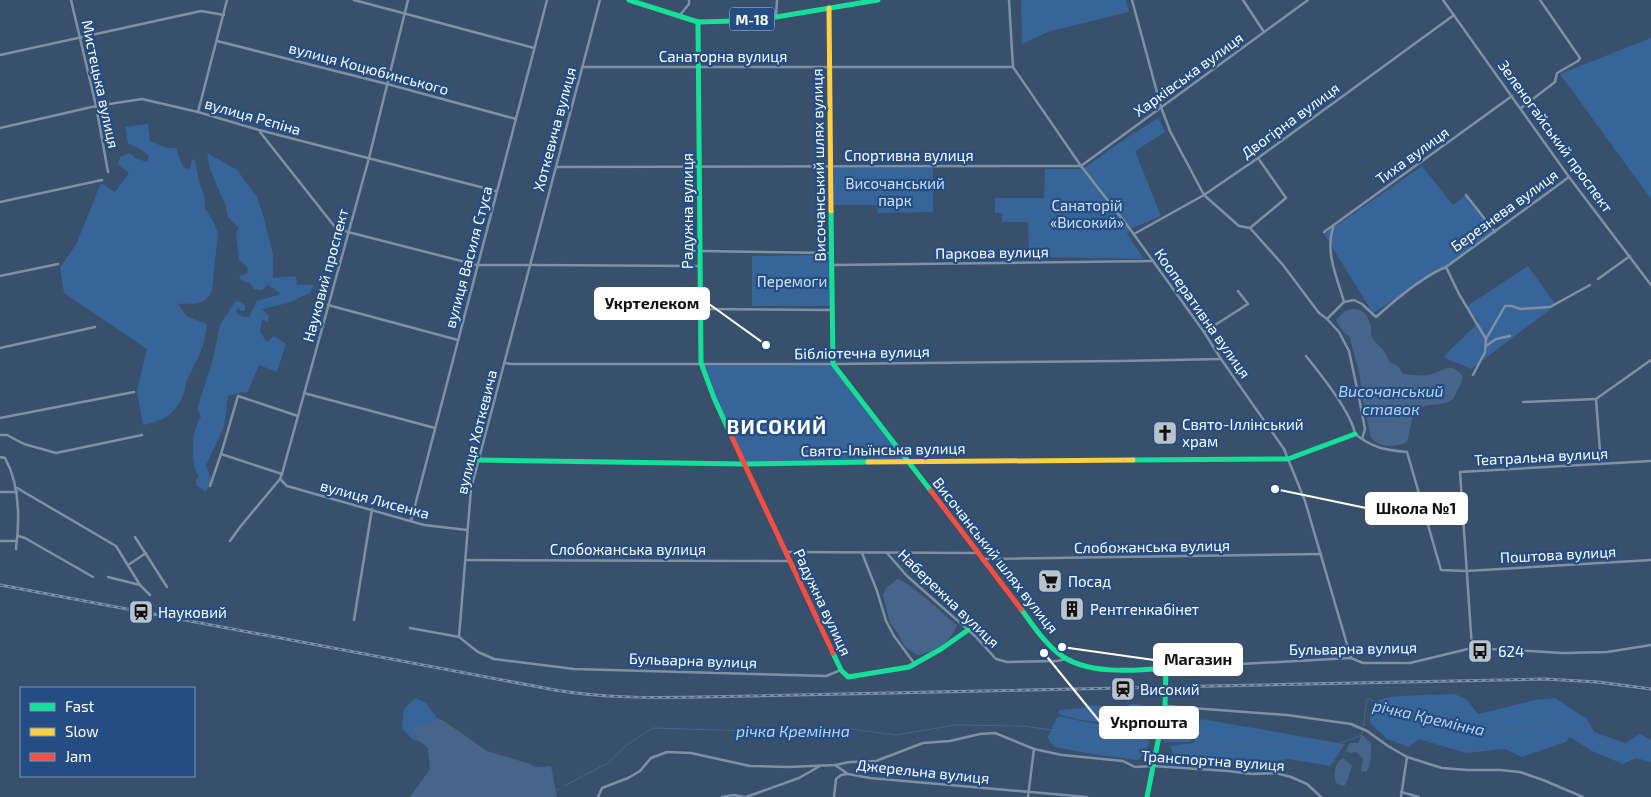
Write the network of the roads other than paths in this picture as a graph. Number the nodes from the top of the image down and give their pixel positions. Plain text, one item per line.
1 (71, 0) edge
2 (228, 0) edge
3 (354, 0) edge
4 (408, 0) edge
5 (547, 0) edge
6 (600, 0) edge
7 (629, 0) edge
8 (776, 0) edge
9 (878, 0) edge
10 (1009, 0) edge
11 (1132, 0) edge
12 (1243, 0) edge
13 (1308, 0) edge
14 (1443, 0) edge
15 (1540, 0) edge
16 (866, 1) edge
17 (689, 2) edge
18 (829, 8) junction
19 (405, 13) junction
20 (224, 15) junction
21 (1454, 16) junction
22 (679, 17) junction
23 (776, 17) junction
24 (698, 22) junction
25 (1264, 32) junction
26 (80, 38) junction
27 (217, 41) junction
28 (534, 48) junction
29 (0, 55) edge
30 (830, 66) junction
31 (583, 67) junction
32 (698, 67) junction
33 (1013, 67) junction
34 (387, 84) junction
35 (1512, 96) junction
36 (96, 106) junction
37 (1161, 107) junction
38 (1521, 108) junction
39 (198, 112) junction
40 (516, 119) junction
41 (0, 128) edge
42 (259, 130) junction
43 (368, 158) junction
44 (1258, 158) junction
45 (699, 166) junction
46 (831, 166) junction
47 (1081, 166) junction
48 (556, 167) junction
49 (108, 172) dead end
50 (1569, 177) junction
51 (102, 180) dead end
52 (497, 191) junction
53 (1204, 195) junction
54 (1466, 195) dead end
55 (0, 202) edge
56 (1334, 225) junction
57 (1250, 228) junction
58 (348, 232) junction
59 (1324, 232) dead end
60 (1495, 232) junction
61 (1134, 234) junction
62 (700, 251) junction
63 (832, 253) junction
64 (1630, 256) junction
65 (1153, 261) junction
66 (58, 264) dead end
67 (530, 264) junction
68 (832, 265) junction
69 (478, 266) junction
70 (700, 266) junction
71 (1446, 267) junction
72 (0, 276) edge
73 (1598, 279) dead end
74 (1590, 285) dead end
75 (1651, 285) edge
76 (1238, 291) dead end
77 (1344, 302) junction
78 (328, 305) junction
79 (700, 309) junction
80 (832, 310) junction
81 (1327, 319) junction
82 (95, 327) dead end
83 (1204, 332) junction
84 (1510, 336) dead end
85 (1486, 339) junction
86 (458, 340) junction
87 (1486, 346) junction
88 (0, 348) edge
89 (1306, 356) dead end
90 (1221, 359) junction
91 (1651, 360) edge
92 (504, 363) junction
93 (701, 363) junction
94 (833, 364) junction
95 (1473, 375) dead end
96 (134, 392) dead end
97 (304, 393) junction
98 (1596, 399) junction
99 (1523, 402) dead end
100 (298, 416) junction
101 (0, 418) edge
102 (435, 428) junction
103 (142, 434) dead end
104 (1355, 434) junction
105 (0, 435) edge
106 (1362, 439) junction
107 (221, 454) junction
108 (0, 457) edge
109 (1288, 459) junction
110 (479, 460) junction
111 (908, 461) junction
112 (1651, 461) edge
113 (745, 464) junction
114 (1600, 464) junction
115 (282, 474) junction
116 (280, 479) junction
117 (210, 486) dead end
118 (17, 490) junction
119 (0, 492) edge
120 (372, 509) junction
121 (410, 520) junction
122 (468, 530) junction
123 (18, 536) junction
124 (135, 537) dead end
125 (0, 541) edge
126 (17, 541) junction
127 (230, 541) dead end
128 (16, 549) dead end
129 (786, 552) junction
130 (146, 553) junction
131 (862, 553) junction
132 (887, 553) junction
133 (979, 553) junction
134 (1321, 554) junction
135 (984, 559) junction
136 (465, 560) junction
137 (1651, 560) edge
138 (790, 561) junction
139 (128, 565) junction
140 (1466, 571) junction
141 (93, 577) dead end
142 (108, 577) dead end
143 (140, 586) junction
144 (167, 587) dead end
145 (150, 594) dead end
146 (354, 620) dead end
147 (410, 628) dead end
148 (968, 630) junction
149 (459, 637) junction
150 (1651, 645) edge
151 (1472, 648) junction
152 (996, 658) joint
153 (1351, 658) junction
154 (1067, 659) junction
155 (914, 664) junction
156 (1166, 668) junction
157 (841, 670) junction
158 (1165, 706) junction
159 (1034, 749) junction
160 (1407, 757) junction
161 (821, 765) junction
162 (835, 765) junction
163 (1153, 766) junction
164 (848, 774) junction
165 (1028, 792) junction
166 (1401, 792) junction
167 (598, 797) edge
168 (722, 797) edge
169 (745, 797) edge
170 (834, 797) edge
171 (1028, 797) edge
172 (1087, 797) edge
173 (1147, 797) edge
174 (1322, 797) edge
175 (1401, 797) edge
176 (1419, 797) edge
177 (1583, 797) edge

1 - 26 street, Мистецька вулиця
2 - 20 street
3 - 19 street
4 - 19 street, Науковий проспект
5 - 28 street, вулиця Василя Стуса
6 - 31 street, Хоткевича вулиця
7 - 22 main road, М-18
8 - 23 street
9 - 16 main road, М-18
10 - 33 street
11 - 37 street
12 - 25 street
13 - 25 street, Харківська вулиця
14 - 21 street, Зеленогайський проспект
15 - 38 street
16 - 18 main road, М-18
17 - 22 street
18 - 23 main road, М-18
18 - 30 main road, Височанський шлях вулиця
19 - 28 street
19 - 34 street, Науковий проспект
20 - 26 street
20 - 27 street
21 - 35 street, Зеленогайський проспект
21 - 44 street, Двогірна вулиця
22 - 24 main road, М-18
23 - 24 main road, М-18
24 - 32 main road, Радужна вулиця
25 - 37 street, Харківська вулиця
26 - 29 street
26 - 36 street, Мистецька вулиця
27 - 34 street, вулиця Коцюбинського
27 - 39 street
28 - 40 street, вулиця Василя Стуса
30 - 32 street, Санаторна вулиця
30 - 33 street, Санаторна вулиця
30 - 46 main road, Височанський шлях вулиця
31 - 32 street, Санаторна вулиця
31 - 48 street, Хоткевича вулиця
32 - 45 main road, Радужна вулиця
33 - 47 street, Кооперативна вулиця
34 - 40 street, вулиця Коцюбинського
34 - 43 street, Науковий проспект
35 - 38 street, Зеленогайський проспект
35 - 56 street, Тиха вулиця
36 - 39 street, вулиця Рєпіна
36 - 41 street, вулиця Рєпіна
36 - 49 street, Мистецька вулиця
37 - 47 street, Харківська вулиця
37 - 53 street
38 - 50 street, Зеленогайський проспект
39 - 42 street, вулиця Рєпіна
40 - 52 street, вулиця Василя Стуса
42 - 43 street, вулиця Рєпіна
42 - 58 street
43 - 52 street, вулиця Рєпіна
43 - 58 street, Науковий проспект
44 - 53 street, Двогірна вулиця
44 - 57 street
45 - 46 street, Спортивна вулиця
45 - 48 street, Спортивна вулиця
45 - 62 main road, Радужна вулиця
46 - 47 street, Спортивна вулиця
46 - 63 main road, Височанський шлях вулиця
47 - 61 street, Кооперативна вулиця
48 - 67 street, Хоткевича вулиця
50 - 60 street, Березнева вулиця
50 - 64 street, Зеленогайський проспект
51 - 55 street
52 - 69 street, вулиця Василя Стуса
53 - 57 street
53 - 61 street, Двогірна вулиця
54 - 60 street
56 - 59 street, Тиха вулиця
56 - 77 street
57 - 81 street
58 - 69 street
58 - 78 street, Науковий проспект
60 - 71 street, Березнева вулиця
61 - 65 street, Кооперативна вулиця
62 - 63 street
62 - 70 main road, Радужна вулиця
63 - 68 main road, Височанський шлях вулиця
64 - 73 street
64 - 75 street, Зеленогайський проспект
65 - 68 street, Паркова вулиця
65 - 83 street, Кооперативна вулиця
66 - 72 street
67 - 69 street
67 - 70 street
67 - 92 street, вулиця Хоткевича
68 - 80 main road, Височанський шлях вулиця
69 - 86 street, вулиця Василя Стуса
70 - 79 main road, Радужна вулиця
71 - 77 street
71 - 85 street, Березнева вулиця
74 - 85 street
76 - 83 street
77 - 81 street
78 - 86 street
78 - 97 street, Науковий проспект
79 - 80 street
79 - 93 main road, Радужна вулиця
80 - 94 main road, Височанський шлях вулиця
81 - 106 street
82 - 88 street
83 - 90 street, Кооперативна вулиця
84 - 87 street
85 - 87 street
86 - 102 street, вулиця Василя Стуса
87 - 95 street
89 - 104 street
90 - 94 street, Бібліотечна вулиця
90 - 109 street, Кооперативна вулиця
91 - 98 street
92 - 93 street, Бібліотечна вулиця
92 - 110 street, вулиця Хоткевича
93 - 94 street, Бібліотечна вулиця
93 - 113 main road, Радужна вулиця
94 - 111 main road, Височанський шлях вулиця
96 - 101 street
97 - 100 street, Науковий проспект
97 - 102 street
98 - 99 street
98 - 114 street
100 - 107 street
100 - 115 street, Науковий проспект
102 - 121 street, вулиця Василя Стуса
103 - 105 street
104 - 106 street
104 - 109 main road
106 - 140 street, Поштова вулиця
107 - 115 street
107 - 117 street
108 - 118 street
109 - 111 main road, Свято-Ільїнська вулиця
109 - 134 street, Кооперативна вулиця
110 - 113 main road, Свято-Ільїнська вулиця
110 - 122 street, вулиця Хоткевича
111 - 113 main road, Свято-Ільїнська вулиця
111 - 133 main road, Височанський шлях вулиця
112 - 114 street, Театральна вулиця
113 - 129 main road, Радужна вулиця
114 - 140 street, Театральна вулиця
115 - 116 street, Науковий проспект
116 - 120 street, вулиця Лисенка
116 - 127 street, Науковий проспект
118 - 119 street
118 - 123 street
118 - 139 street
120 - 121 street, вулиця Лисенка
120 - 146 street
121 - 122 street, вулиця Лисенка
122 - 136 street, вулиця Хоткевича
123 - 126 street
123 - 141 street
124 - 130 street
125 - 126 street
126 - 128 street
129 - 131 street
129 - 138 main road, Радужна вулиця
130 - 139 street
130 - 144 street
131 - 132 street
131 - 155 street
132 - 133 street
132 - 148 street, Набережна вулиця
133 - 135 main road, Височанський шлях вулиця
134 - 135 street, Слобожанська вулиця
134 - 153 street, Кооперативна вулиця
135 - 154 main road, Височанський шлях вулиця
136 - 138 street, Слобожанська вулиця
136 - 149 street, вулиця Хоткевича
137 - 140 street, Поштова вулиця
138 - 157 main road, Радужна вулиця
139 - 143 street
140 - 151 street, Театральна вулиця
142 - 143 street
143 - 145 street
147 - 149 street, Бульварна вулиця
148 - 152 street, Набережна вулиця
148 - 155 main road, Бульварна вулиця
149 - 157 street, Бульварна вулиця
150 - 151 street, Бульварна вулиця
151 - 153 street, Бульварна вулиця
152 - 154 street, Бульварна вулиця
153 - 156 street, Бульварна вулиця
154 - 156 main road, Бульварна вулиця
155 - 157 main road, Бульварна вулиця
156 - 158 main road
158 - 160 street
158 - 163 main road
159 - 162 street, Транспортна вулиця
159 - 163 street, Транспортна вулиця
159 - 165 street
160 - 166 street
160 - 177 street
161 - 162 street, Джерельна вулиця
161 - 167 street, Джерельна вулиця
161 - 169 street
162 - 164 street, Джерельна вулиця
163 - 173 main road
163 - 174 street, Транспортна вулиця
164 - 165 street, Джерельна вулиця
164 - 170 street
165 - 171 street
165 - 172 street, Джерельна вулиця
166 - 175 street
166 - 176 street
168 - 169 street

